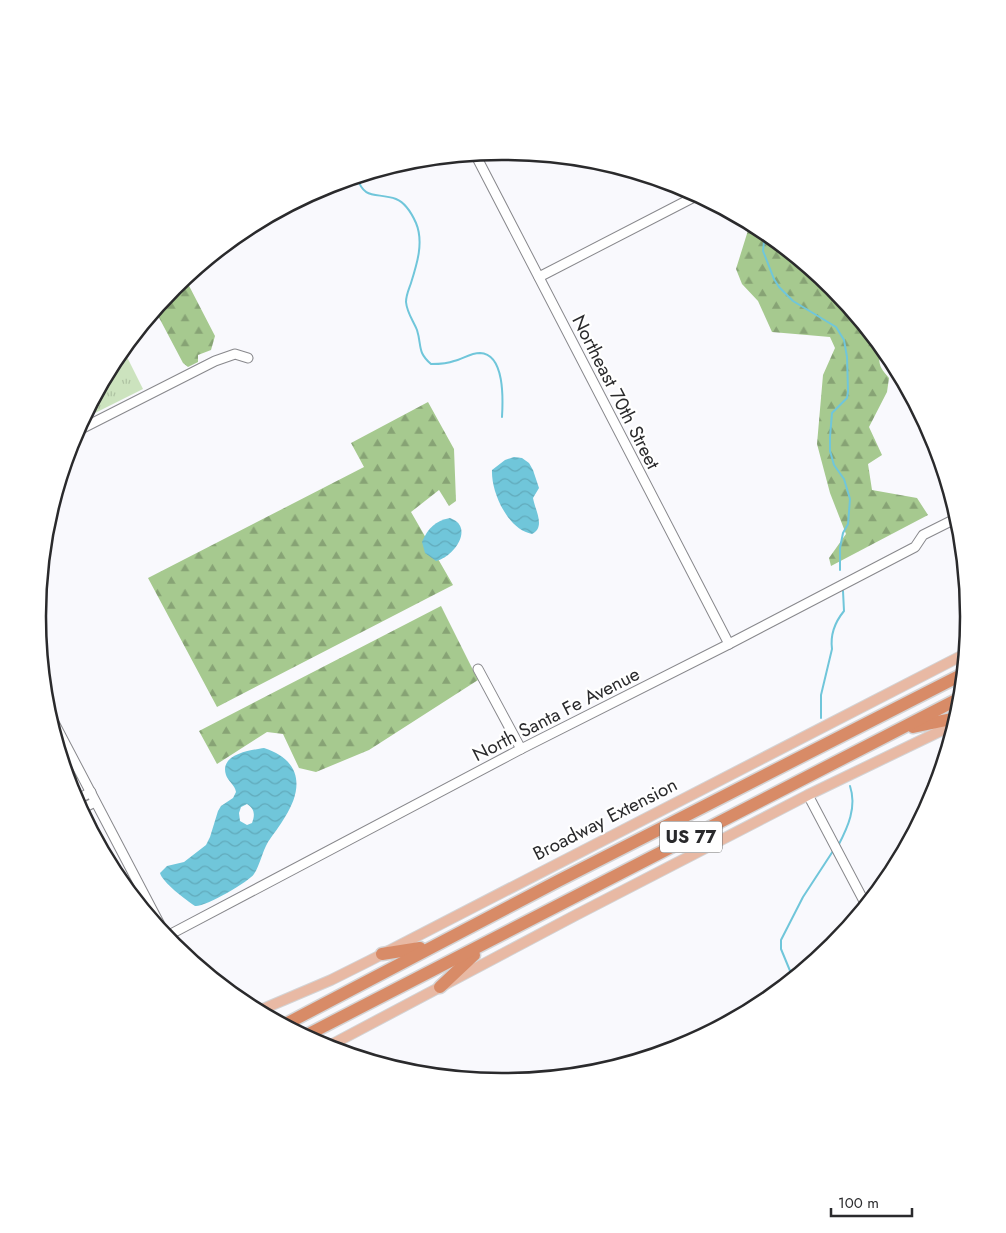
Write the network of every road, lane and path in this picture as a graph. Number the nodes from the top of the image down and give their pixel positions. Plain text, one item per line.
1 (479, 161) edge
2 (689, 200) edge
3 (539, 277) junction
4 (248, 358) dead end
5 (88, 425) edge
6 (950, 522) edge
7 (729, 644) junction
8 (958, 658) edge
9 (478, 669) dead end
10 (956, 678) edge
11 (952, 702) edge
12 (948, 720) edge
13 (946, 729) edge
14 (896, 731) junction
15 (64, 742) edge
16 (521, 749) junction
17 (90, 792) junction
18 (808, 795) junction
19 (83, 796) edge
20 (95, 802) junction
21 (87, 806) edge
22 (862, 898) edge
23 (151, 907) edge
24 (174, 933) edge
25 (486, 944) junction
26 (434, 946) junction
27 (382, 954) junction
28 (440, 987) junction
29 (267, 1007) edge
30 (292, 1021) edge
31 (314, 1032) edge
32 (337, 1042) edge

1 - 3 street, Northeast 70th Street
2 - 3 street
3 - 7 street, Northeast 70th Street
4 - 5 street
6 - 7 street, North Santa Fe Avenue
7 - 16 street, North Santa Fe Avenue
8 - 27 main road, Broadway Extension
9 - 16 street
10 - 26 highway, Broadway Extension / US 77
11 - 14 highway, US 77
12 - 14 highway
13 - 18 main road
14 - 25 highway, US 77
15 - 17 street
16 - 24 street, North Santa Fe Avenue
17 - 19 street
17 - 20 street
18 - 22 street
18 - 28 main road
20 - 21 street
20 - 23 street
25 - 28 highway
25 - 31 highway, US 77
26 - 27 highway
26 - 30 highway, Broadway Extension / US 77
27 - 29 main road, Broadway Extension
28 - 32 main road

